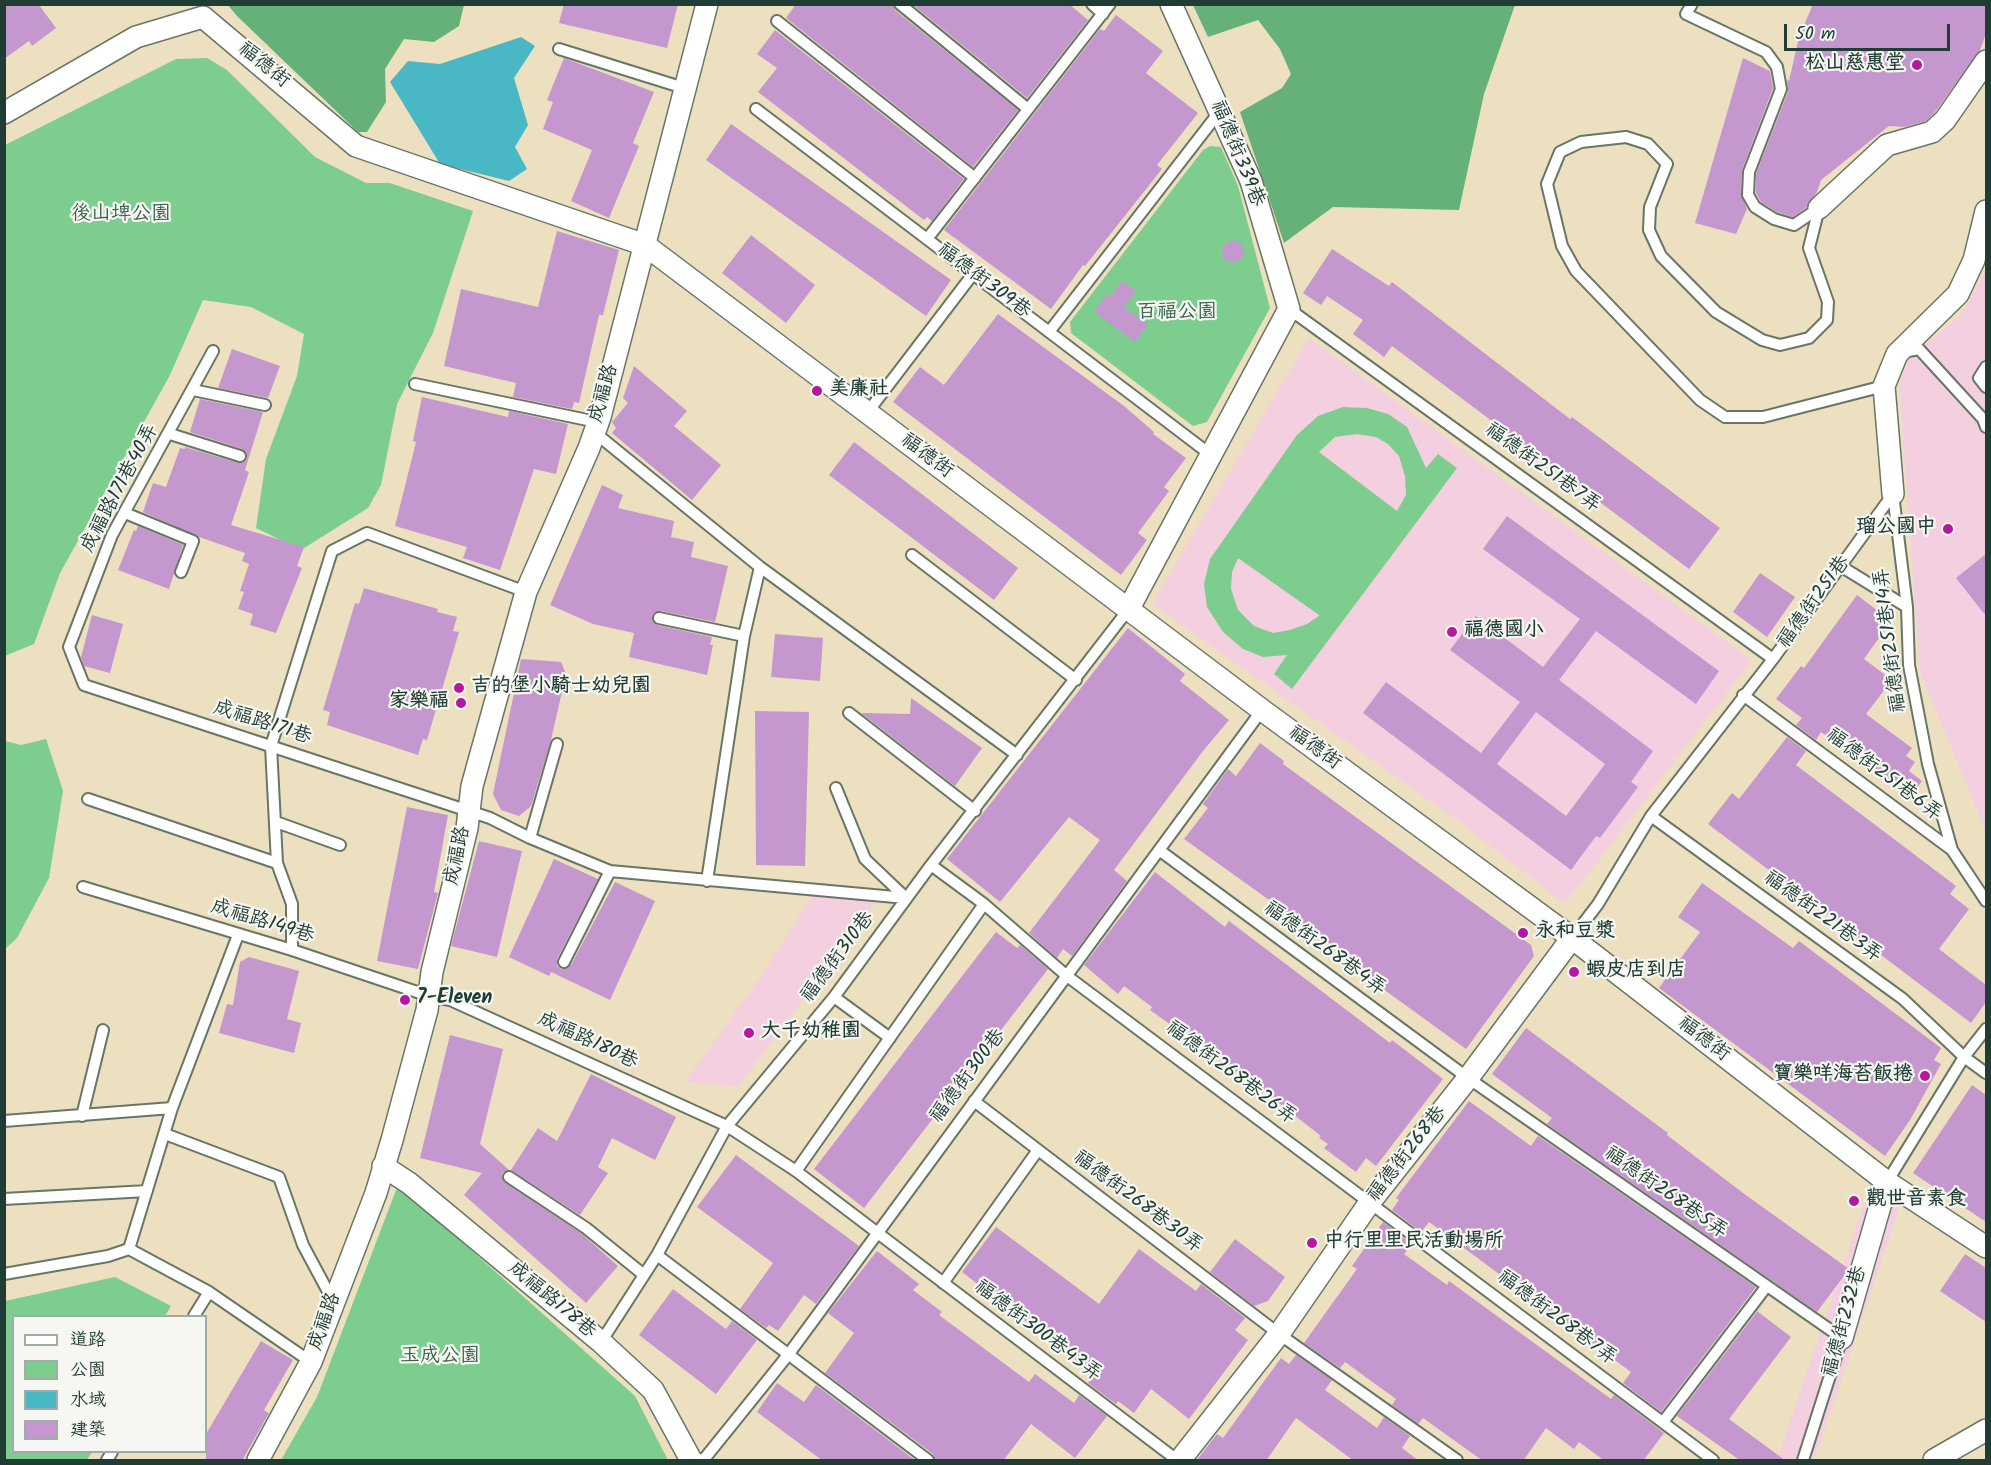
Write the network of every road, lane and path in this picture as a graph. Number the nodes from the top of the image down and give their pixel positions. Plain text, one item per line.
1 (707, 4) edge
2 (900, 4) edge
3 (1092, 4) edge
4 (1171, 4) edge
5 (1692, 4) edge
6 (1107, 9) edge
7 (203, 11) edge
8 (777, 21) dead end
9 (559, 49) dead end
10 (1986, 61) edge
11 (684, 88) junction
12 (756, 109) dead end
13 (1028, 110) junction
14 (1220, 111) junction
15 (4, 113) edge
16 (975, 177) junction
17 (1820, 208) junction
18 (1986, 211) edge
19 (927, 239) junction
20 (645, 245) junction
21 (973, 274) junction
22 (1289, 309) junction
23 (1049, 332) junction
24 (213, 351) dead end
25 (1897, 354) junction
26 (1986, 367) edge
27 (416, 384) dead end
28 (1884, 386) junction
29 (1986, 387) edge
30 (193, 390) junction
31 (265, 405) dead end
32 (867, 413) junction
33 (596, 427) junction
34 (1986, 427) edge
35 (170, 434) junction
36 (1210, 455) junction
37 (240, 456) dead end
38 (1893, 494) junction
39 (125, 513) junction
40 (912, 555) dead end
41 (760, 567) junction
42 (1842, 567) junction
43 (181, 572) dead end
44 (526, 592) junction
45 (1907, 607) junction
46 (1128, 610) junction
47 (659, 618) dead end
48 (744, 636) junction
49 (69, 647) joint
50 (1773, 659) junction
51 (1076, 680) junction
52 (1743, 695) junction
53 (1262, 711) junction
54 (849, 713) dead end
55 (557, 744) dead end
56 (271, 746) junction
57 (1017, 755) junction
58 (836, 788) dead end
59 (88, 799) dead end
60 (468, 810) junction
61 (975, 811) junction
62 (1651, 816) junction
63 (276, 822) junction
64 (530, 838) junction
65 (340, 845) dead end
66 (1159, 850) junction
67 (1952, 850) junction
68 (277, 863) junction
69 (931, 865) junction
70 (610, 872) junction
71 (707, 880) junction
72 (83, 887) dead end
73 (906, 898) junction
74 (1986, 901) edge
75 (984, 904) junction
76 (238, 935) junction
77 (1572, 938) junction
78 (292, 950) junction
79 (564, 962) dead end
80 (1067, 976) junction
81 (429, 996) junction
82 (834, 997) junction
83 (1986, 1029) edge
84 (103, 1030) dead end
85 (890, 1038) junction
86 (1964, 1058) junction
87 (1986, 1072) edge
88 (1468, 1078) junction
89 (974, 1101) junction
90 (172, 1108) junction
91 (82, 1116) junction
92 (4, 1121) edge
93 (727, 1126) junction
94 (165, 1134) junction
95 (1038, 1150) junction
96 (383, 1166) junction
97 (796, 1171) junction
98 (509, 1177) dead end
99 (1887, 1182) junction
100 (147, 1191) junction
101 (4, 1199) edge
102 (1370, 1202) junction
103 (876, 1234) junction
104 (1986, 1247) edge
105 (129, 1249) junction
106 (657, 1254) junction
107 (4, 1274) edge
108 (644, 1275) junction
109 (943, 1283) junction
110 (1766, 1287) junction
111 (209, 1292) junction
112 (333, 1301) junction
113 (195, 1315) edge
114 (1279, 1334) junction
115 (1842, 1338) junction
116 (601, 1342) junction
117 (788, 1354) junction
118 (311, 1362) junction
119 (1663, 1422) junction
120 (1986, 1430) edge
121 (258, 1461) edge
122 (691, 1461) edge
123 (700, 1461) edge
124 (928, 1461) edge
125 (1178, 1461) edge
126 (1457, 1461) edge
127 (1713, 1461) edge
128 (1803, 1461) edge
129 (1934, 1461) edge

1 - 11 street, 成福路
2 - 13 lane
3 - 6 lane
4 - 14 street, 福德街339巷
5 - 17 lane
6 - 13 lane
7 - 15 street, 福德街
7 - 20 street, 福德街
8 - 16 lane
9 - 11 lane
10 - 17 street
11 - 20 street, 成福路
12 - 19 lane, 福德街309巷
13 - 16 lane
14 - 22 street, 福德街339巷
14 - 23 lane
16 - 19 lane
17 - 28 lane
18 - 25 street
19 - 21 lane, 福德街309巷
20 - 32 street, 福德街
20 - 33 street, 成福路
21 - 23 lane, 福德街309巷
21 - 32 lane
22 - 36 street
22 - 50 lane, 福德街251巷7弄
23 - 36 lane, 福德街309巷
24 - 30 lane, 成福路171巷40弄
25 - 28 street
25 - 34 lane
26 - 29 lane
27 - 33 lane
28 - 38 street
30 - 31 lane
30 - 35 lane, 成福路171巷40弄
32 - 46 street, 福德街
33 - 41 lane
33 - 44 street, 成福路
35 - 37 lane
35 - 39 lane, 成福路171巷40弄
36 - 46 street
38 - 42 lane, 福德街251巷
38 - 45 lane, 福德街251巷14弄
39 - 43 lane
39 - 49 lane, 成福路171巷40弄
40 - 51 lane
41 - 48 lane
41 - 57 lane
42 - 45 lane
42 - 50 lane, 福德街251巷
44 - 56 lane
44 - 60 street, 成福路
45 - 67 lane, 福德街251巷14弄
46 - 51 lane, 福德街310巷
46 - 53 street, 福德街
47 - 48 lane
48 - 71 lane
49 - 56 lane, 成福路171巷
50 - 52 lane, 福德街251巷
51 - 57 lane, 福德街310巷
52 - 62 lane, 福德街251巷
52 - 67 lane, 福德街251巷6弄
53 - 66 lane, 福德街300巷
53 - 77 street, 福德街
54 - 61 lane
55 - 64 lane
56 - 60 lane, 成福路171巷
56 - 63 lane
57 - 61 lane, 福德街310巷
58 - 73 lane
59 - 68 lane
60 - 64 lane, 成福路171巷
60 - 81 street, 成福路
61 - 69 lane, 福德街310巷
62 - 77 lane, 福德街251巷
62 - 86 lane, 福德街221巷3弄
63 - 65 lane
63 - 68 lane
64 - 70 lane, 成福路171巷
66 - 80 lane, 福德街300巷
66 - 88 lane, 福德街268巷4弄
67 - 74 lane, 福德街251巷6弄
68 - 78 lane
69 - 73 lane, 福德街310巷
69 - 75 lane, 福德街268巷26弄
70 - 71 lane, 成福路171巷
70 - 79 lane
71 - 73 lane, 成福路171巷
72 - 76 lane, 成福路149巷
73 - 82 lane, 福德街310巷
75 - 80 lane, 福德街268巷26弄
75 - 85 lane
76 - 78 lane, 成福路149巷
76 - 90 lane
77 - 88 street, 福德街268巷
77 - 99 street, 福德街
78 - 81 lane, 成福路149巷
80 - 89 lane, 福德街300巷
80 - 102 lane, 福德街268巷26弄
81 - 93 lane, 成福路180巷
81 - 96 street, 成福路
82 - 85 lane
82 - 93 lane, 福德街310巷
83 - 86 lane
84 - 91 lane
85 - 97 lane
86 - 87 lane, 福德街221巷3弄
86 - 99 lane
88 - 102 street, 福德街268巷
88 - 110 lane, 福德街268巷5弄
89 - 95 lane, 福德街268巷30弄
89 - 103 lane, 福德街300巷
90 - 91 lane
90 - 94 lane
91 - 92 lane
93 - 97 lane, 成福路180巷
93 - 106 lane, 福德街310巷
94 - 100 lane
94 - 112 lane
95 - 109 lane
95 - 114 lane, 福德街268巷30弄
96 - 112 street, 成福路
96 - 116 street, 成福路178巷
97 - 103 lane, 福德街300巷43弄
98 - 108 lane
99 - 104 street, 福德街
99 - 115 street, 福德街232巷
100 - 101 lane
100 - 105 lane
102 - 114 street, 福德街268巷
102 - 119 lane, 福德街268巷7弄
103 - 109 lane, 福德街300巷43弄
103 - 117 lane, 福德街300巷
105 - 107 lane
105 - 111 lane
106 - 108 lane, 福德街310巷
106 - 117 lane
108 - 116 lane, 福德街310巷
109 - 125 lane, 福德街300巷43弄
110 - 115 lane, 福德街268巷5弄
110 - 119 lane
111 - 113 lane
111 - 118 lane
112 - 118 street, 成福路
114 - 125 street, 福德街268巷
114 - 126 lane, 福德街268巷30弄
115 - 128 lane, 福德街232巷
116 - 122 street, 成福路178巷
117 - 123 lane, 福德街300巷
117 - 124 lane
118 - 121 street, 成福路
119 - 127 lane, 福德街268巷7弄
120 - 129 street

